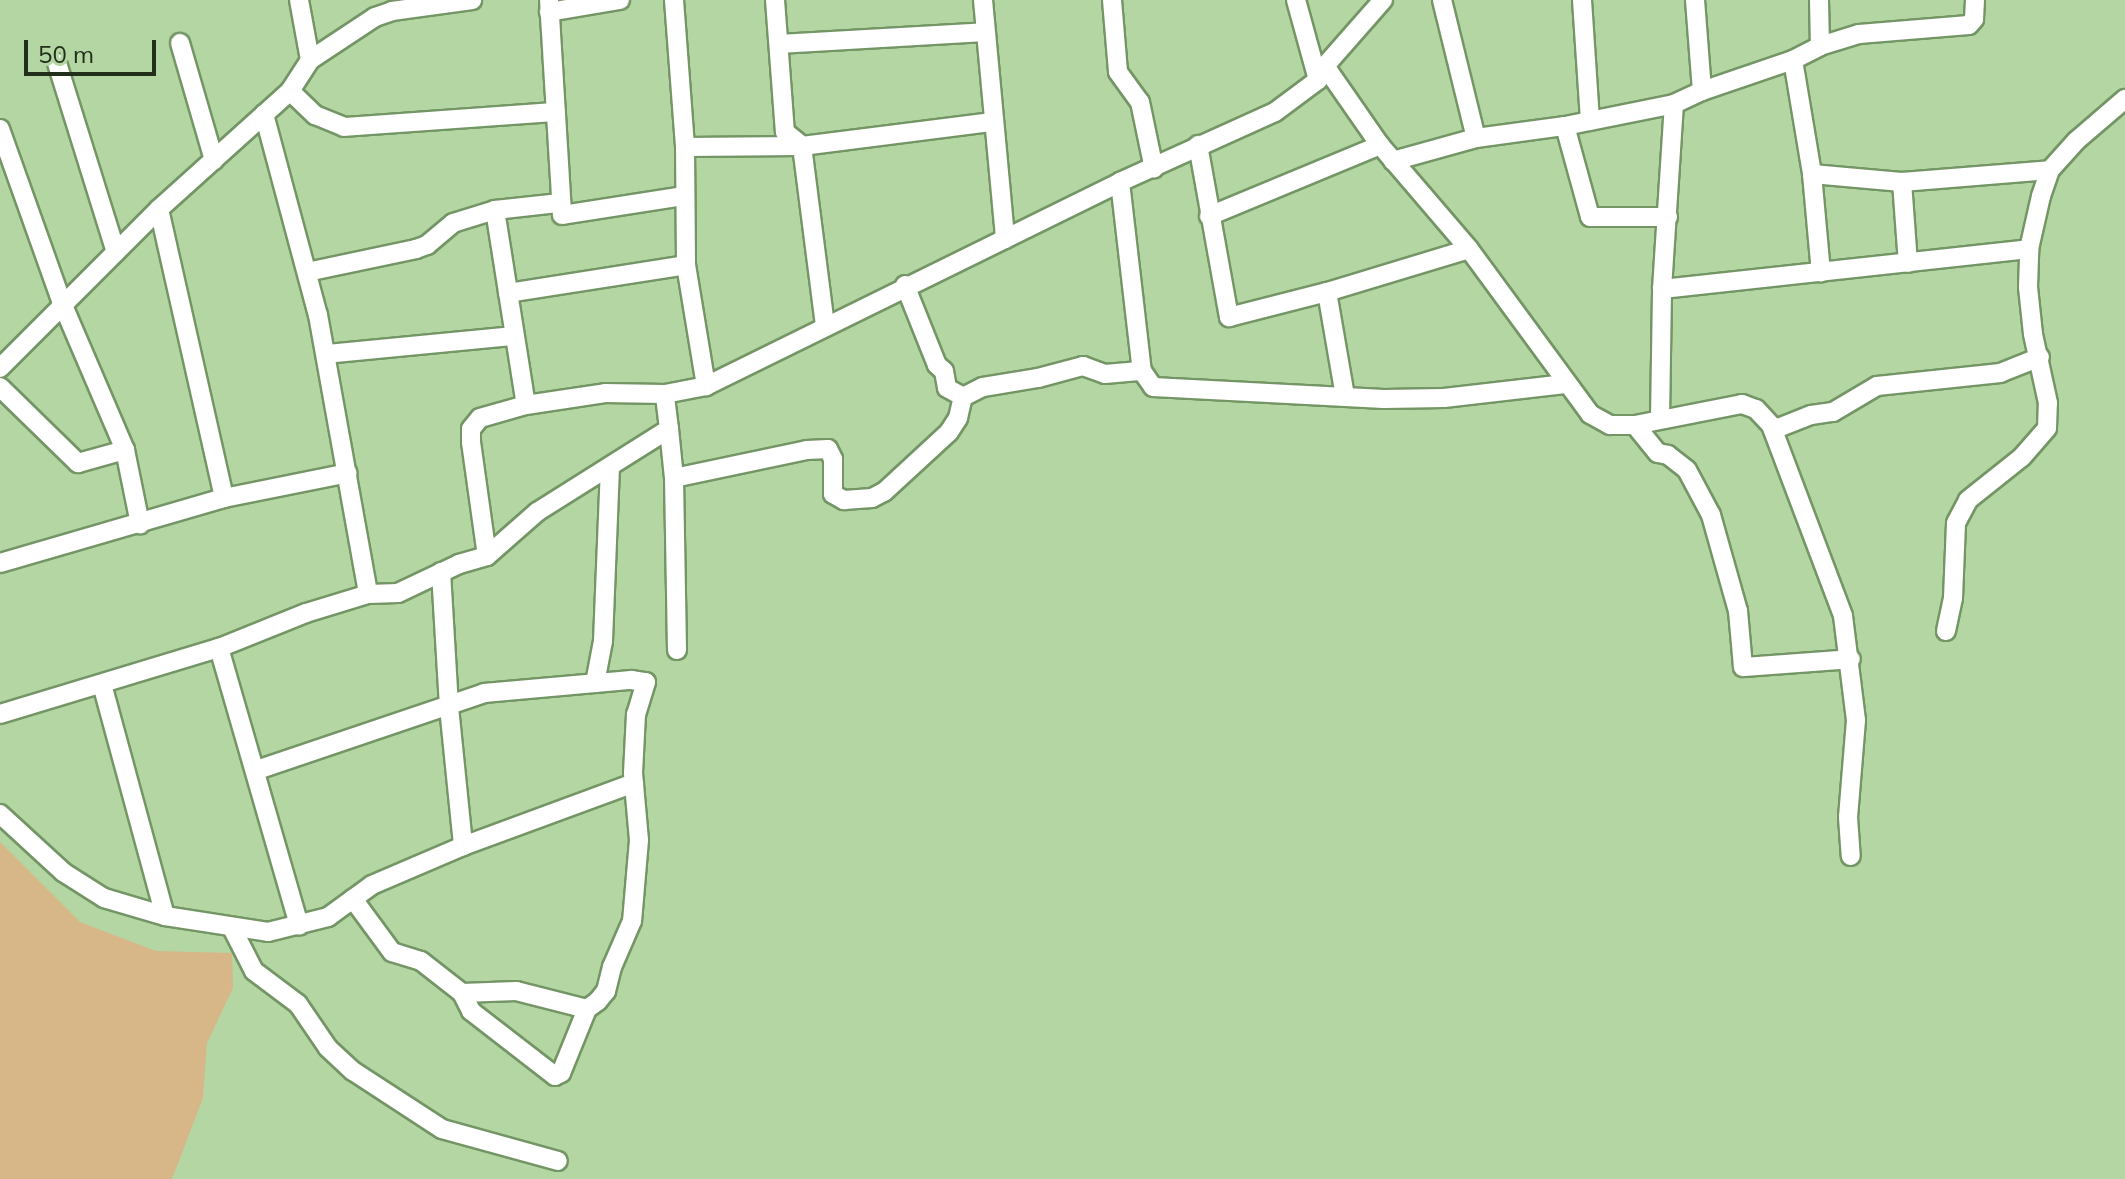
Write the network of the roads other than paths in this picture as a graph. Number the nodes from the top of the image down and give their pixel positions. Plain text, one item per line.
1 (299, 0) edge
2 (472, 0) edge
3 (620, 0) edge
4 (674, 0) edge
5 (775, 0) edge
6 (983, 0) edge
7 (1112, 0) edge
8 (1296, 0) edge
9 (1383, 0) edge
10 (1442, 0) edge
11 (1582, 0) edge
12 (1695, 0) edge
13 (1819, 0) edge
14 (1975, 0) edge
15 (549, 6) edge
16 (985, 32) junction
17 (180, 43) dead end
18 (779, 44) junction
19 (1820, 46) junction
20 (310, 60) junction
21 (1793, 60) junction
22 (57, 63) dead end
23 (1322, 73) junction
24 (290, 91) junction
25 (1702, 91) junction
26 (2125, 99) edge
27 (1674, 104) junction
28 (555, 112) junction
29 (264, 114) junction
30 (1590, 121) junction
31 (992, 122) junction
32 (1565, 126) junction
33 (0, 129) edge
34 (1476, 138) junction
35 (1198, 145) junction
36 (1380, 145) junction
37 (802, 146) junction
38 (685, 147) junction
39 (214, 160) junction
40 (1393, 161) junction
41 (1154, 169) junction
42 (2050, 170) junction
43 (1812, 174) junction
44 (1120, 182) junction
45 (1902, 182) junction
46 (684, 196) junction
47 (558, 203) junction
48 (159, 209) junction
49 (495, 210) junction
50 (1209, 216) junction
51 (1668, 217) junction
52 (1005, 239) junction
53 (1469, 249) junction
54 (2029, 249) junction
55 (116, 252) junction
56 (1908, 263) junction
57 (686, 265) junction
58 (307, 272) junction
59 (1821, 273) junction
60 (905, 285) junction
61 (1662, 289) junction
62 (1327, 292) junction
63 (508, 293) junction
64 (62, 303) junction
65 (825, 325) junction
66 (513, 336) junction
67 (326, 354) junction
68 (2040, 357) junction
69 (0, 368) edge
70 (1142, 371) junction
71 (1565, 384) junction
72 (706, 386) junction
73 (0, 387) edge
74 (665, 394) junction
75 (1345, 396) junction
76 (963, 397) junction
77 (526, 405) junction
78 (1660, 419) junction
79 (1635, 425) junction
80 (669, 429) junction
81 (1773, 430) junction
82 (125, 450) junction
83 (610, 468) junction
84 (348, 473) junction
85 (674, 478) junction
86 (224, 498) junction
87 (140, 524) junction
88 (487, 556) junction
89 (0, 563) edge
90 (441, 572) junction
91 (368, 594) junction
92 (1946, 631) dead end
93 (219, 648) junction
94 (677, 650) dead end
95 (1851, 659) junction
96 (595, 683) junction
97 (102, 684) junction
98 (449, 707) junction
99 (0, 714) edge
100 (257, 770) junction
101 (634, 783) junction
102 (0, 814) edge
103 (463, 846) junction
104 (1851, 856) dead end
105 (353, 899) junction
106 (165, 916) junction
107 (299, 926) junction
108 (232, 928) junction
109 (462, 993) junction
110 (587, 1009) junction
111 (558, 1161) dead end

1 - 20 street
2 - 20 street
3 - 15 street
4 - 38 street
5 - 18 street
6 - 16 street
7 - 41 street
8 - 23 street
9 - 23 street
10 - 34 street
11 - 30 street
12 - 25 street
13 - 19 street
14 - 19 street
15 - 28 street
16 - 18 street
16 - 31 street
17 - 39 street
18 - 37 street
19 - 21 street
20 - 24 street
21 - 25 street
21 - 43 street
22 - 55 street
23 - 35 street
23 - 36 street
24 - 28 street
24 - 29 street
25 - 27 street
26 - 42 street
27 - 30 street
27 - 51 street
28 - 47 street
29 - 39 street
29 - 58 street
30 - 32 street
31 - 37 street
31 - 52 street
32 - 34 street
32 - 51 street
33 - 64 street
34 - 40 street
35 - 41 street
35 - 50 street
36 - 40 street
36 - 50 street
37 - 38 street
37 - 65 street
38 - 46 street
39 - 48 street
40 - 53 street
41 - 44 street
42 - 45 street
42 - 54 street
43 - 45 street
43 - 59 street
44 - 52 street
44 - 70 street
45 - 56 street
46 - 47 street
46 - 57 street
47 - 49 street
48 - 55 street
48 - 86 street
49 - 58 street
49 - 63 street
50 - 62 street
51 - 61 street
52 - 60 street
53 - 62 street
53 - 71 street
54 - 56 street
54 - 68 street
55 - 64 street
56 - 59 street
57 - 63 street
57 - 72 street
58 - 67 street
59 - 61 street
60 - 65 street
60 - 76 street
61 - 78 street
62 - 75 street
63 - 66 street
64 - 69 street
64 - 82 street
65 - 72 street
66 - 67 street
66 - 77 street
67 - 84 street
68 - 81 street
68 - 92 street
70 - 75 street
70 - 76 street
71 - 75 street
71 - 79 street
72 - 74 street
73 - 82 street
74 - 77 street
74 - 80 street
76 - 85 street
77 - 88 street
78 - 79 street
78 - 81 street
79 - 95 street
80 - 83 street
80 - 85 street
81 - 95 street
82 - 87 street
83 - 88 street
83 - 96 street
84 - 86 street
84 - 91 street
85 - 94 street
86 - 87 street
87 - 89 street
88 - 90 street
90 - 91 street
90 - 98 street
91 - 93 street
93 - 97 street
93 - 100 street
95 - 104 street
96 - 98 street
96 - 101 street
97 - 99 street
97 - 106 street
98 - 100 street
98 - 103 street
100 - 107 street
101 - 103 street
101 - 110 street
102 - 106 street
103 - 105 street
105 - 107 street
105 - 109 street
106 - 108 street
107 - 108 street
108 - 111 street
109 - 110 street
109 - 110 street

